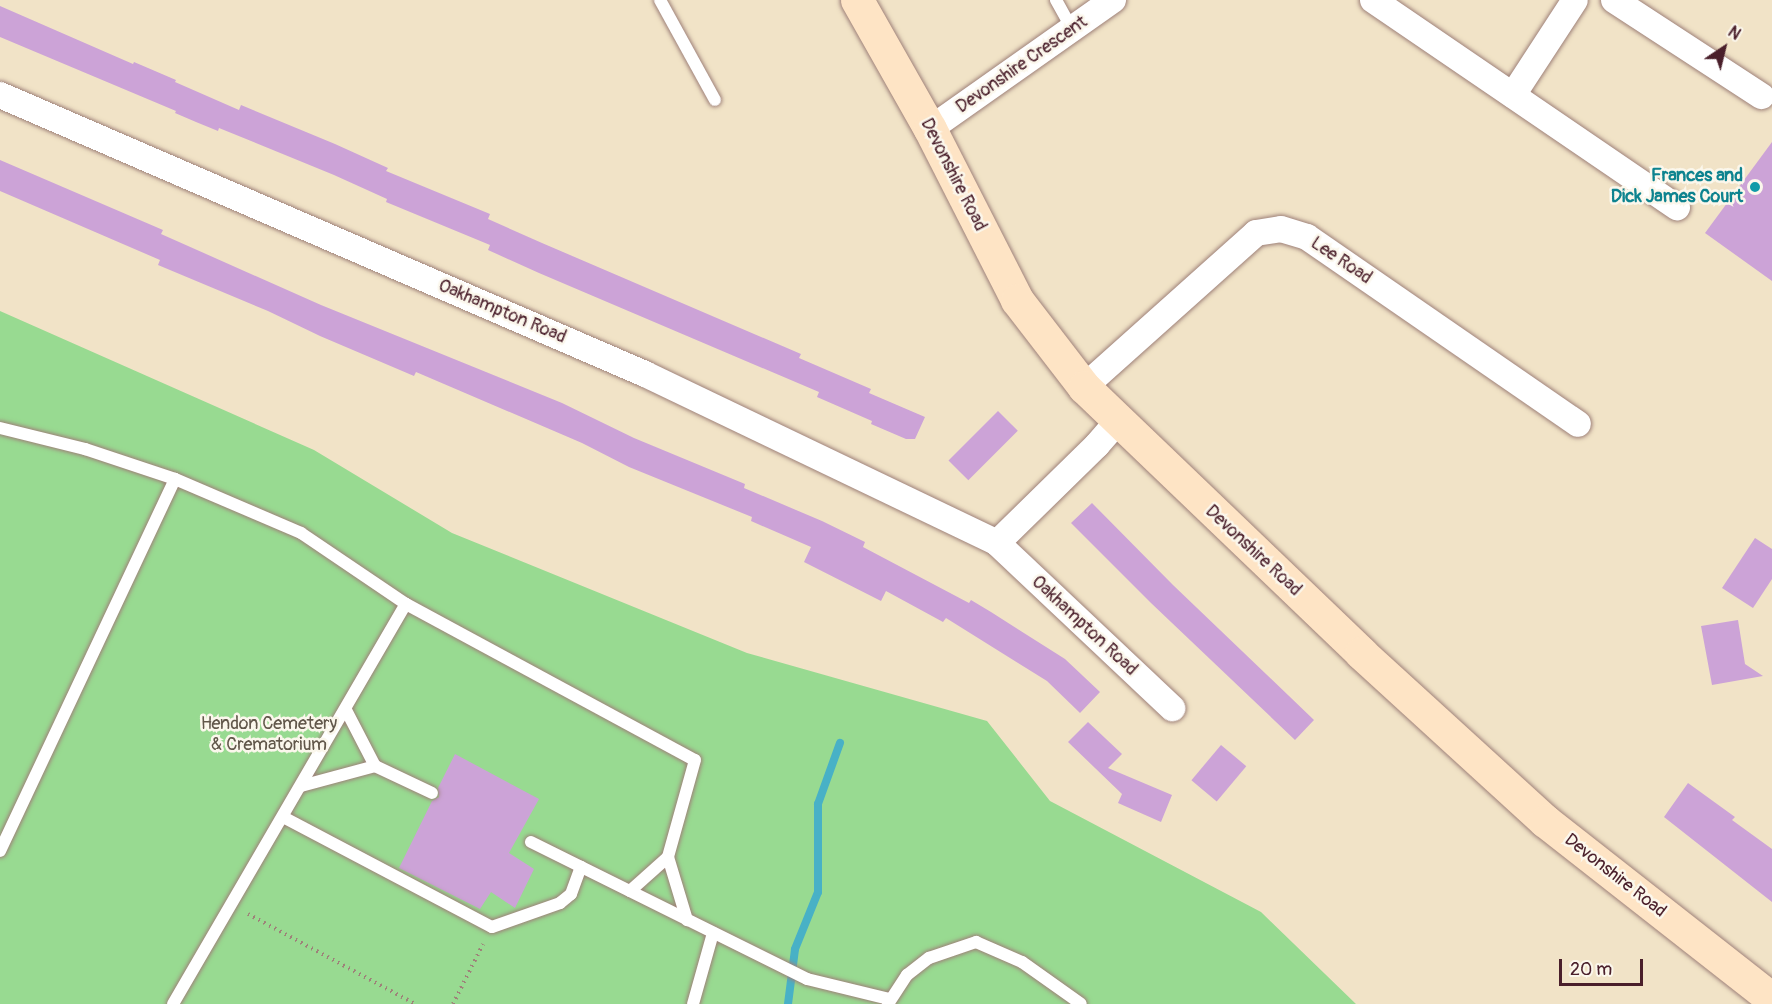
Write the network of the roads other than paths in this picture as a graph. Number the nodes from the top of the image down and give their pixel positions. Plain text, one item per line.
1 (660, 0) edge
2 (857, 0) edge
3 (1056, 0) edge
4 (1113, 0) edge
5 (1373, 0) edge
6 (1575, 0) edge
7 (1614, 0) edge
8 (1072, 29) junction
9 (0, 95) edge
10 (1513, 95) junction
11 (1761, 96) dead end
12 (716, 100) dead end
13 (930, 129) junction
14 (1677, 207) dead end
15 (1084, 387) junction
16 (1117, 422) junction
17 (1578, 424) dead end
18 (0, 428) edge
19 (175, 479) junction
20 (997, 543) junction
21 (406, 604) junction
22 (1172, 708) dead end
23 (346, 710) junction
24 (375, 766) junction
25 (301, 786) junction
26 (432, 793) dead end
27 (283, 817) junction
28 (531, 842) dead end
29 (0, 851) edge
30 (668, 857) junction
31 (581, 867) junction
32 (630, 891) junction
33 (687, 920) junction
34 (713, 933) junction
35 (1772, 999) edge
36 (889, 1001) edge
37 (173, 1004) edge
38 (693, 1004) edge
39 (1081, 1004) edge

1 - 12 lane
2 - 13 street, Devonshire Road
3 - 8 lane
4 - 8 street, Devonshire Crescent
5 - 10 street
6 - 10 street
7 - 11 street
8 - 13 street, Devonshire Crescent
9 - 20 street, Oakhampton Road
10 - 14 street
13 - 15 street, Devonshire Road
15 - 16 street, Devonshire Road
15 - 17 street, Lee Road
16 - 20 street
16 - 35 street, Devonshire Road
18 - 19 lane
19 - 21 lane
19 - 29 lane
20 - 22 street, Oakhampton Road
21 - 23 lane
21 - 30 lane
23 - 24 lane
23 - 25 lane
24 - 25 lane
24 - 26 lane
25 - 27 lane
27 - 31 lane
27 - 37 lane
28 - 31 lane
30 - 32 lane
30 - 33 lane
31 - 32 lane
32 - 33 lane
33 - 34 lane
34 - 36 lane
34 - 38 lane
36 - 39 lane

